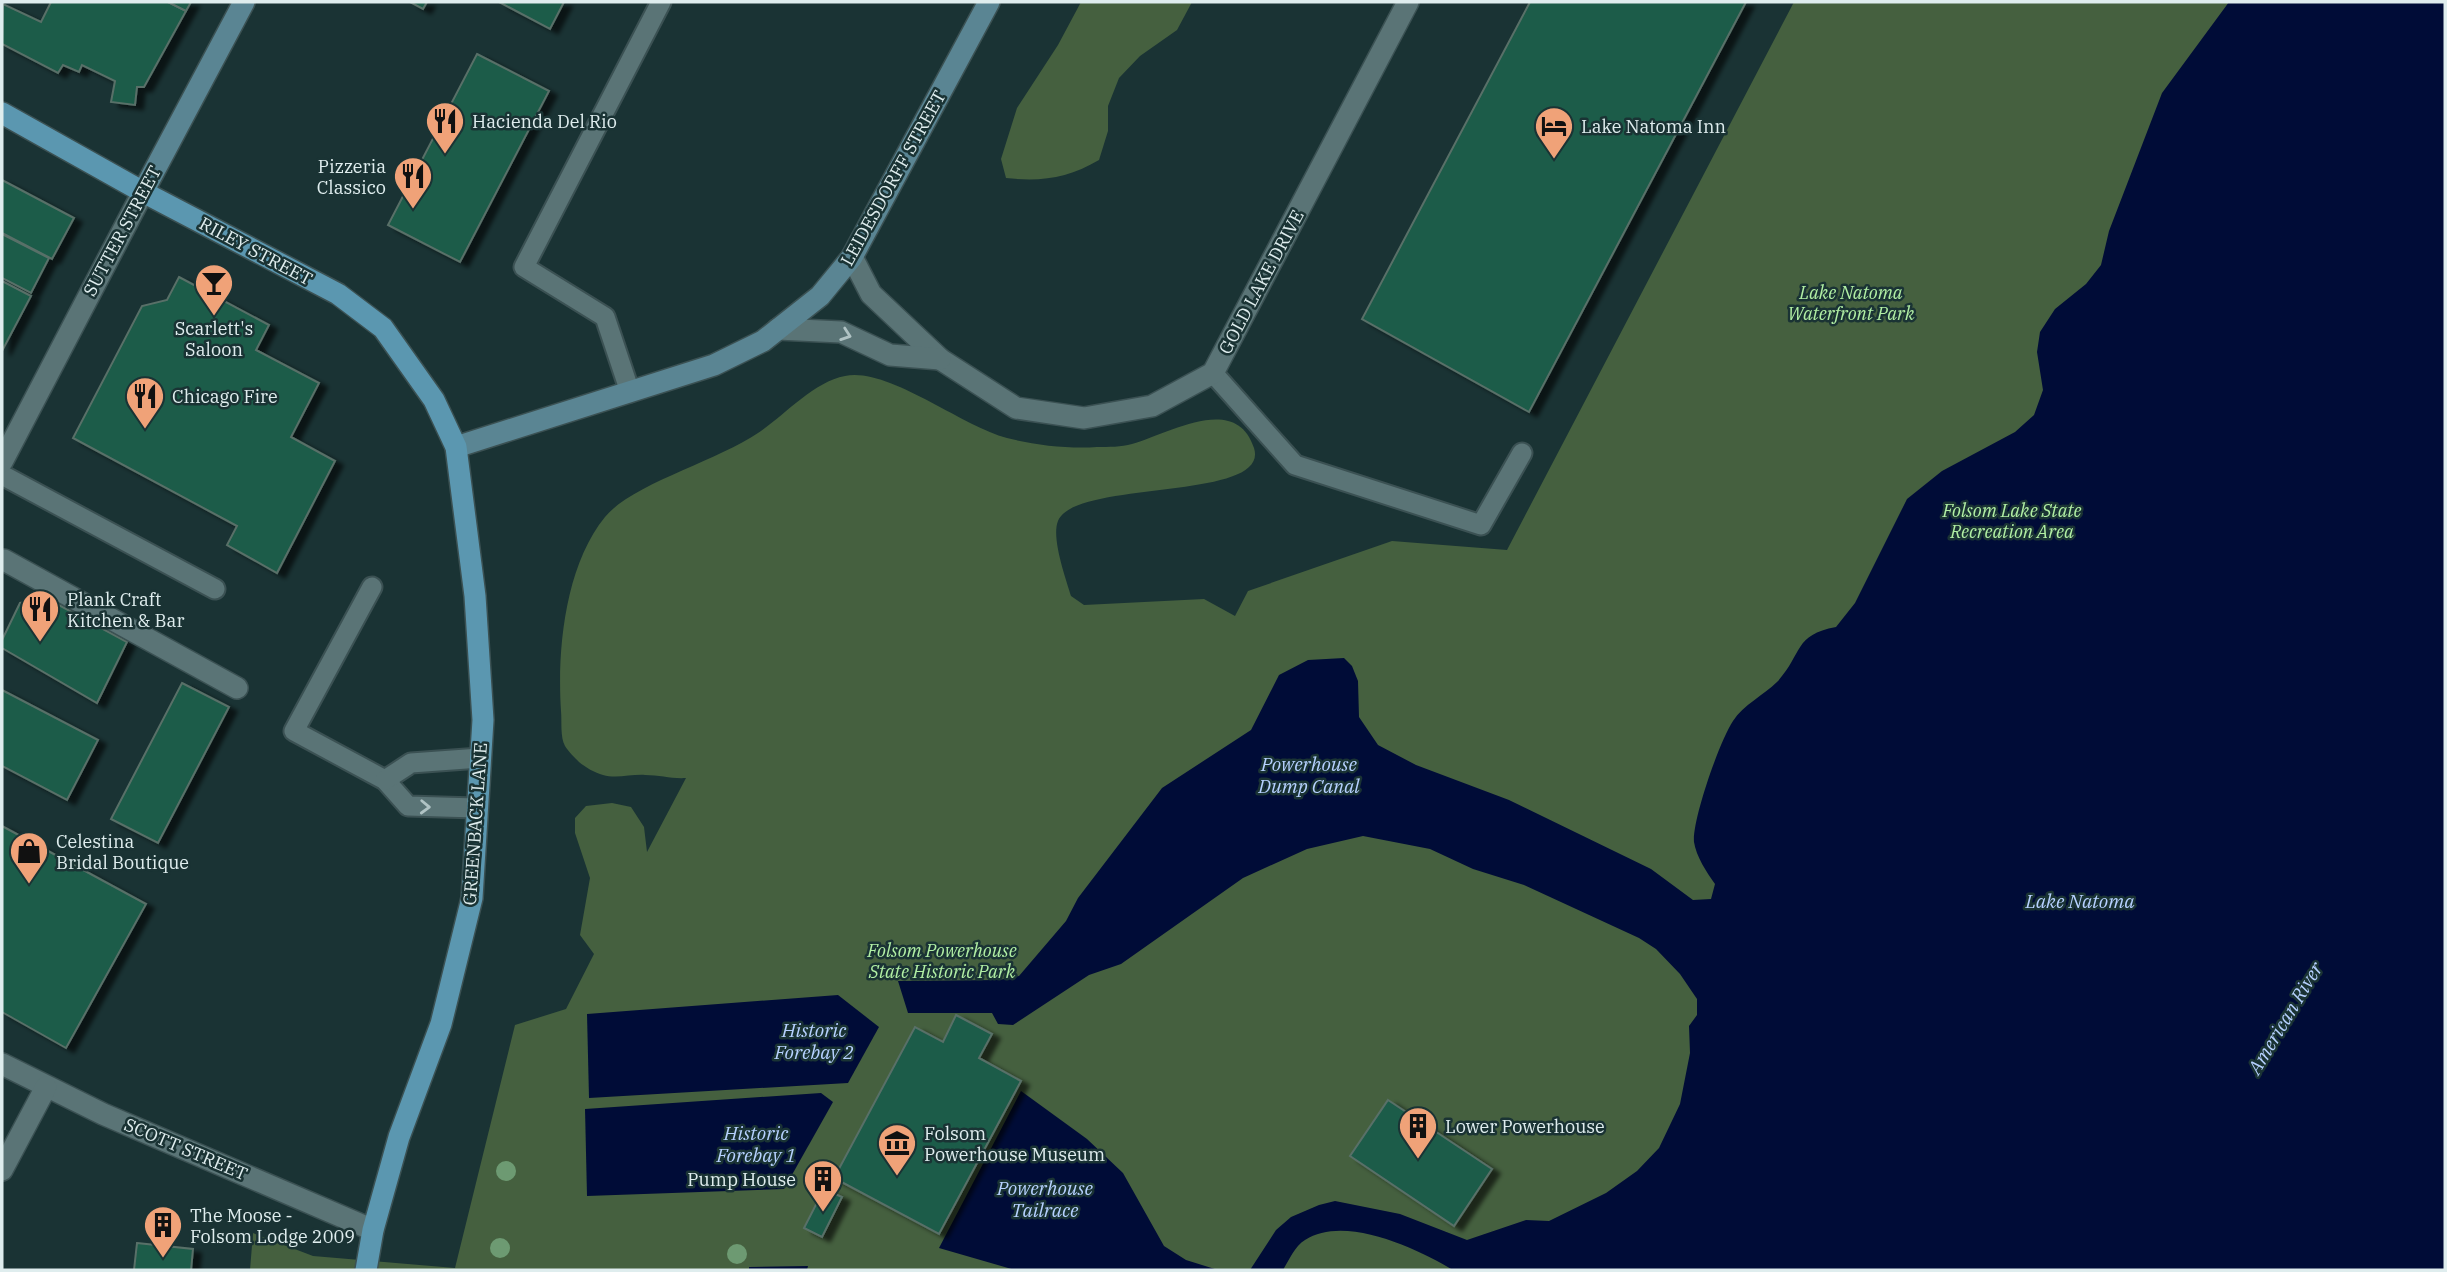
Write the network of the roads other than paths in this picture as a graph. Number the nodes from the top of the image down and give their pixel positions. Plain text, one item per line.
1 (244, 2) edge
2 (662, 2) edge
3 (989, 2) edge
4 (1408, 2) edge
5 (2, 113) edge
6 (143, 192) junction
7 (852, 257) junction
8 (778, 329) junction
9 (940, 359) junction
10 (1213, 373) junction
11 (630, 392) junction
12 (8, 435) edge
13 (456, 447) junction
14 (1522, 453) dead end
15 (2, 462) edge
16 (2, 475) edge
17 (4, 561) dead end
18 (372, 587) dead end
19 (215, 589) dead end
20 (237, 688) dead end
21 (480, 758) junction
22 (385, 780) junction
23 (476, 808) junction
24 (2, 1064) edge
25 (46, 1087) junction
26 (2, 1170) edge
27 (373, 1230) junction
28 (366, 1270) edge

1 - 6 street, SUTTER STREET
2 - 11 lane
3 - 7 street, LEIDESDORFF STREET
4 - 10 street, GOLD LAKE DRIVE
5 - 6 main road, RILEY STREET
6 - 12 street, SUTTER STREET
6 - 13 main road, RILEY STREET
7 - 8 street, LEIDESDORFF STREET
7 - 9 street, GOLD LAKE DRIVE
8 -> 9 street, GOLD LAKE DRIVE
8 - 11 street, LEIDESDORFF STREET
9 - 10 street, GOLD LAKE DRIVE
10 - 14 lane
11 - 13 street, LEIDESDORFF STREET
12 - 15 street, SUTTER STREET
13 - 21 main road, GREENBACK LANE
16 - 19 lane
17 - 20 street
18 - 22 lane
21 - 22 lane
21 - 23 main road, GREENBACK LANE
22 -> 23 lane
23 - 27 main road, GREENBACK LANE
24 - 25 street, SCOTT STREET
25 - 26 street
25 - 27 street, SCOTT STREET
27 - 28 main road, GREENBACK LANE

